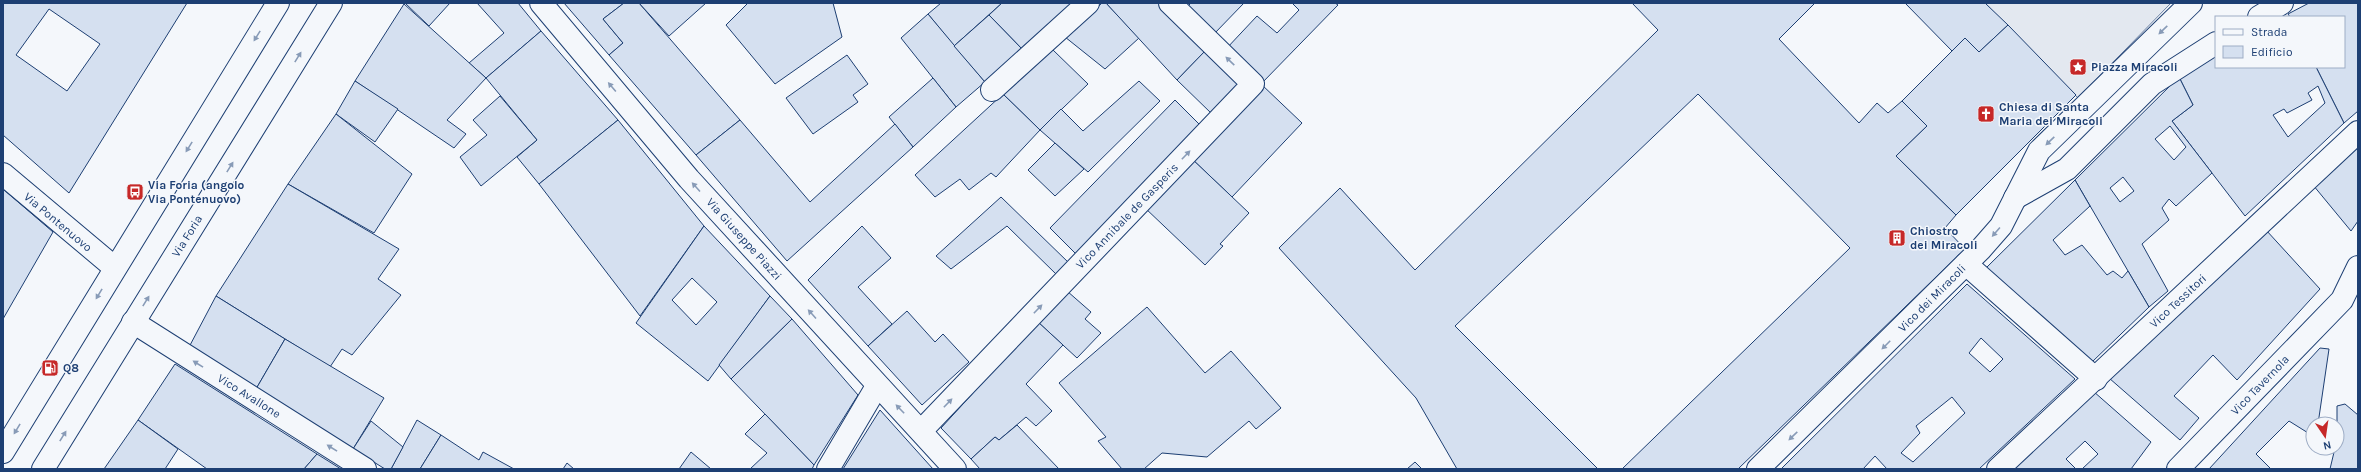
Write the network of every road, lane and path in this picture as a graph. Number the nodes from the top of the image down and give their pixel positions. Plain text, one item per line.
1 (278, 3) edge
2 (331, 3) edge
3 (541, 3) edge
4 (1088, 3) edge
5 (1170, 3) edge
6 (2191, 3) edge
7 (2282, 3) edge
8 (2261, 16) edge
9 (2215, 44) edge
10 (992, 90) dead end
11 (2358, 132) edge
12 (3, 174) edge
13 (2015, 198) junction
14 (1966, 264) junction
15 (2358, 267) edge
16 (115, 268) junction
17 (133, 322) junction
18 (2096, 379) junction
19 (878, 386) junction
20 (921, 431) junction
21 (3, 452) edge
22 (43, 469) edge
23 (365, 469) edge
24 (828, 469) edge
25 (955, 469) edge
26 (1758, 469) edge
27 (1998, 469) edge
28 (2178, 469) edge

1 -> 16 street
17 -> 2 street, Via Foria
19 -> 3 street, Via Giuseppe Piazzi
4 - 10 street
20 -> 5 street, Vico Annibale de Gasperis
6 -> 13 street
7 - 8 street
9 - 13 street
11 - 18 street, Vico Tessitori
12 - 16 street, Via Pontenuovo
13 -> 14 street, Vico dei Miracoli
14 - 18 street
14 -> 26 street, Vico dei Miracoli
15 - 28 street, Vico Tavernola
16 -> 21 street
22 -> 17 street, Via Foria
23 -> 17 street, Vico Avallone
18 - 27 street, Vico Tessitori
20 -> 19 street, Via Giuseppe Piazzi
19 - 24 street
20 - 25 street, Via Giuseppe Piazzi

